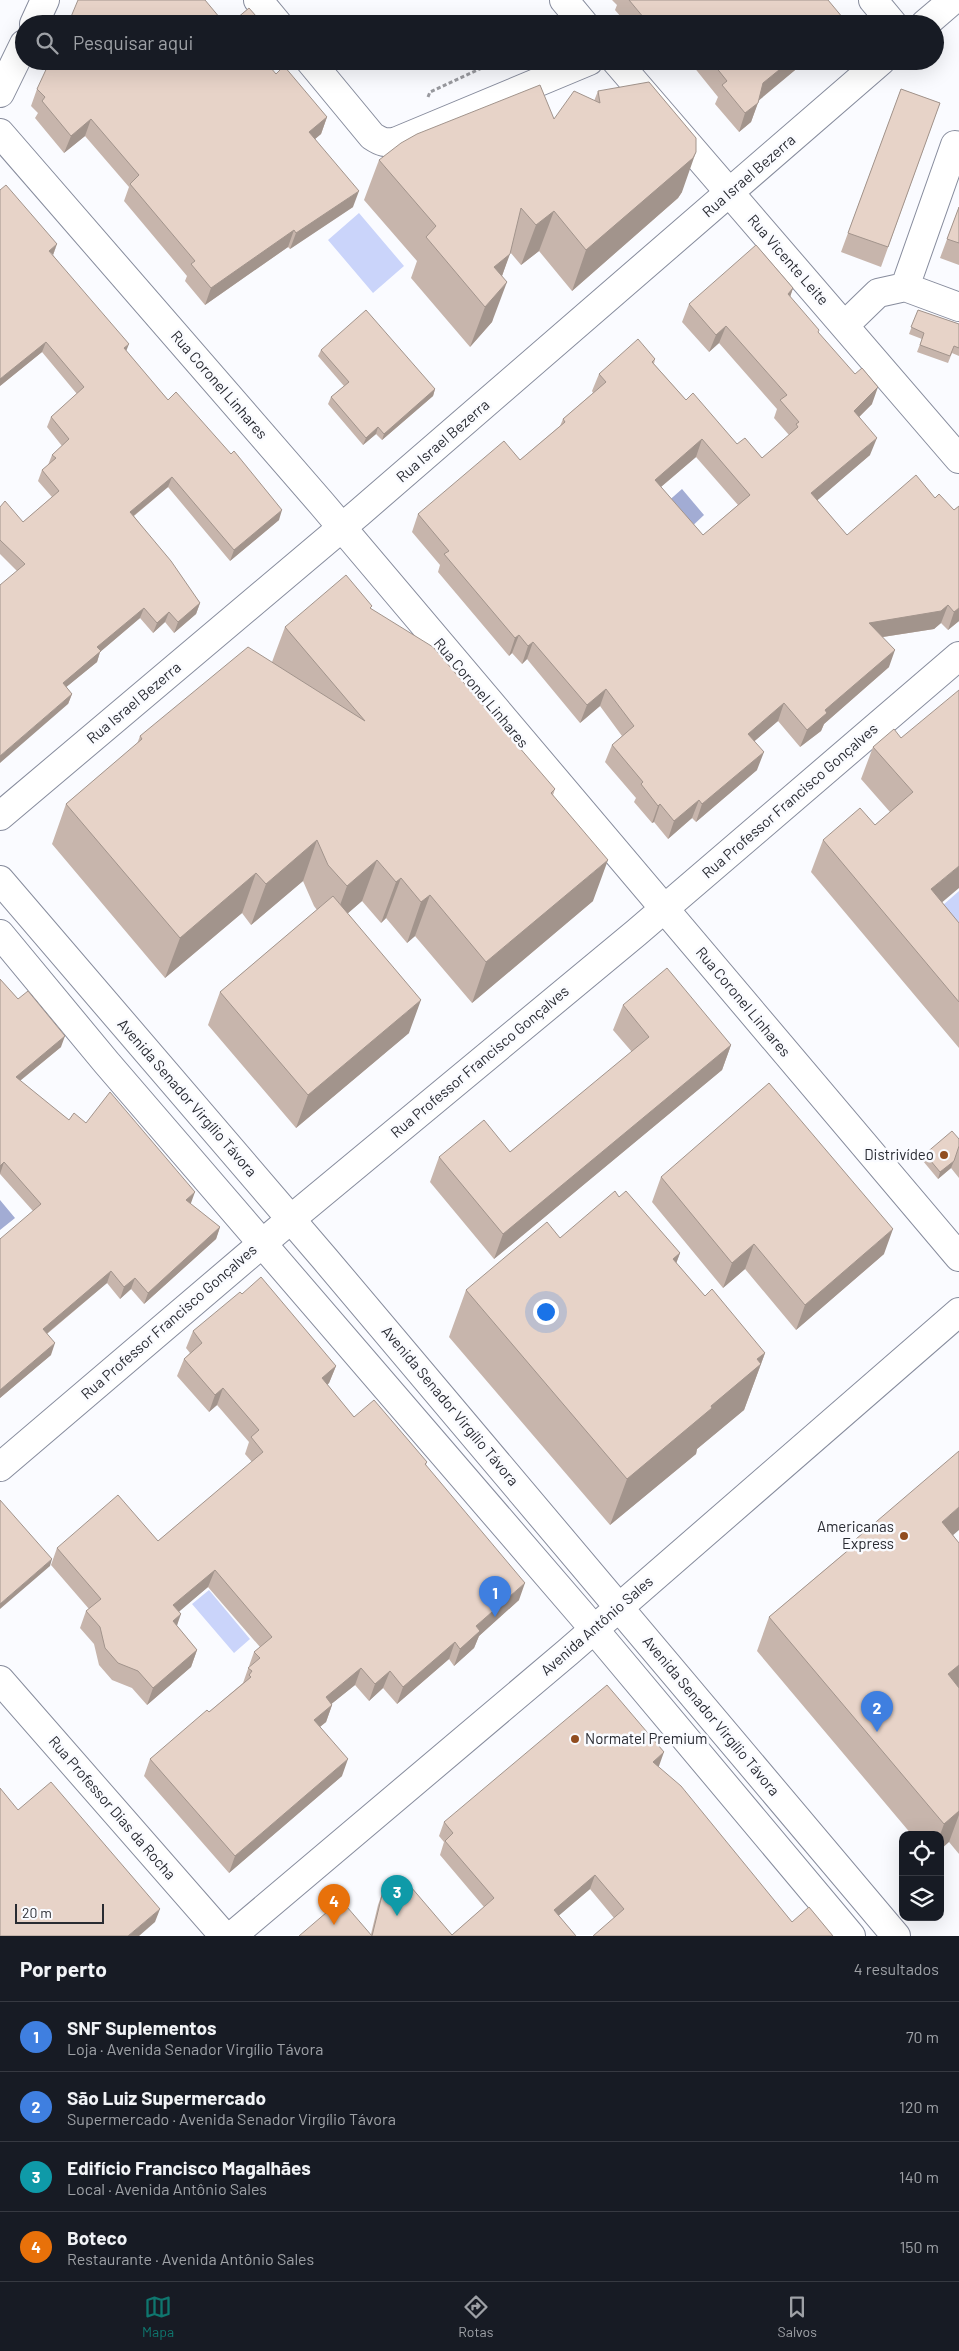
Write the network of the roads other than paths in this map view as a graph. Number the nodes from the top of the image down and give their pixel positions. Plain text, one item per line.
1 (45, 0) edge
2 (258, 0) edge
3 (564, 0) edge
4 (873, 0) edge
5 (953, 0) edge
6 (38, 15) edge
7 (270, 15) edge
8 (576, 15) edge
9 (886, 15) edge
10 (936, 15) edge
11 (15, 62) edge
12 (317, 70) edge
13 (568, 70) edge
14 (624, 70) edge
15 (871, 70) edge
16 (0, 93) edge
17 (0, 133) edge
18 (955, 145) dead end
19 (729, 194) junction
20 (905, 287) junction
21 (959, 307) edge
22 (845, 326) junction
23 (959, 460) edge
24 (342, 528) junction
25 (959, 656) edge
26 (0, 816) edge
27 (0, 880) edge
28 (664, 909) junction
29 (0, 934) edge
30 (291, 1218) junction
31 (262, 1242) junction
32 (959, 1257) edge
33 (959, 1312) edge
34 (0, 1467) edge
35 (619, 1606) junction
36 (593, 1629) junction
37 (0, 1680) edge
38 (224, 1936) edge
39 (232, 1936) edge
40 (851, 1936) edge
41 (896, 1936) edge

1 - 6 street
2 - 7 street
3 - 8 street
4 - 9 street
5 - 10 street
11 - 16 street
12 - 13 street
14 - 19 street, Rua Vicente Leite
15 - 19 street, Rua Israel Bezerra
17 - 24 street, Rua Coronel Linhares
18 - 20 street
19 - 22 street, Rua Vicente Leite
19 - 24 street, Rua Israel Bezerra
20 - 21 street
20 - 22 street
22 - 23 street, Rua Vicente Leite
24 - 26 street, Rua Israel Bezerra
24 - 28 street, Rua Coronel Linhares
25 - 28 street, Rua Professor Francisco Gonçalves
27 - 30 street, Avenida Senador Virgílio Távora
28 - 30 street, Rua Professor Francisco Gonçalves
28 - 32 street, Rua Coronel Linhares
29 - 31 street
30 - 31 street, Rua Professor Francisco Gonçalves
30 - 35 street, Avenida Senador Virgílio Távora
31 - 34 street, Rua Professor Francisco Gonçalves
31 - 36 street
33 - 35 street, Avenida Antônio Sales
35 - 36 street, Avenida Antônio Sales
35 - 41 street, Avenida Senador Virgílio Távora
36 - 39 street, Avenida Antônio Sales
36 - 40 street
37 - 38 street, Rua Professor Dias da Rocha

